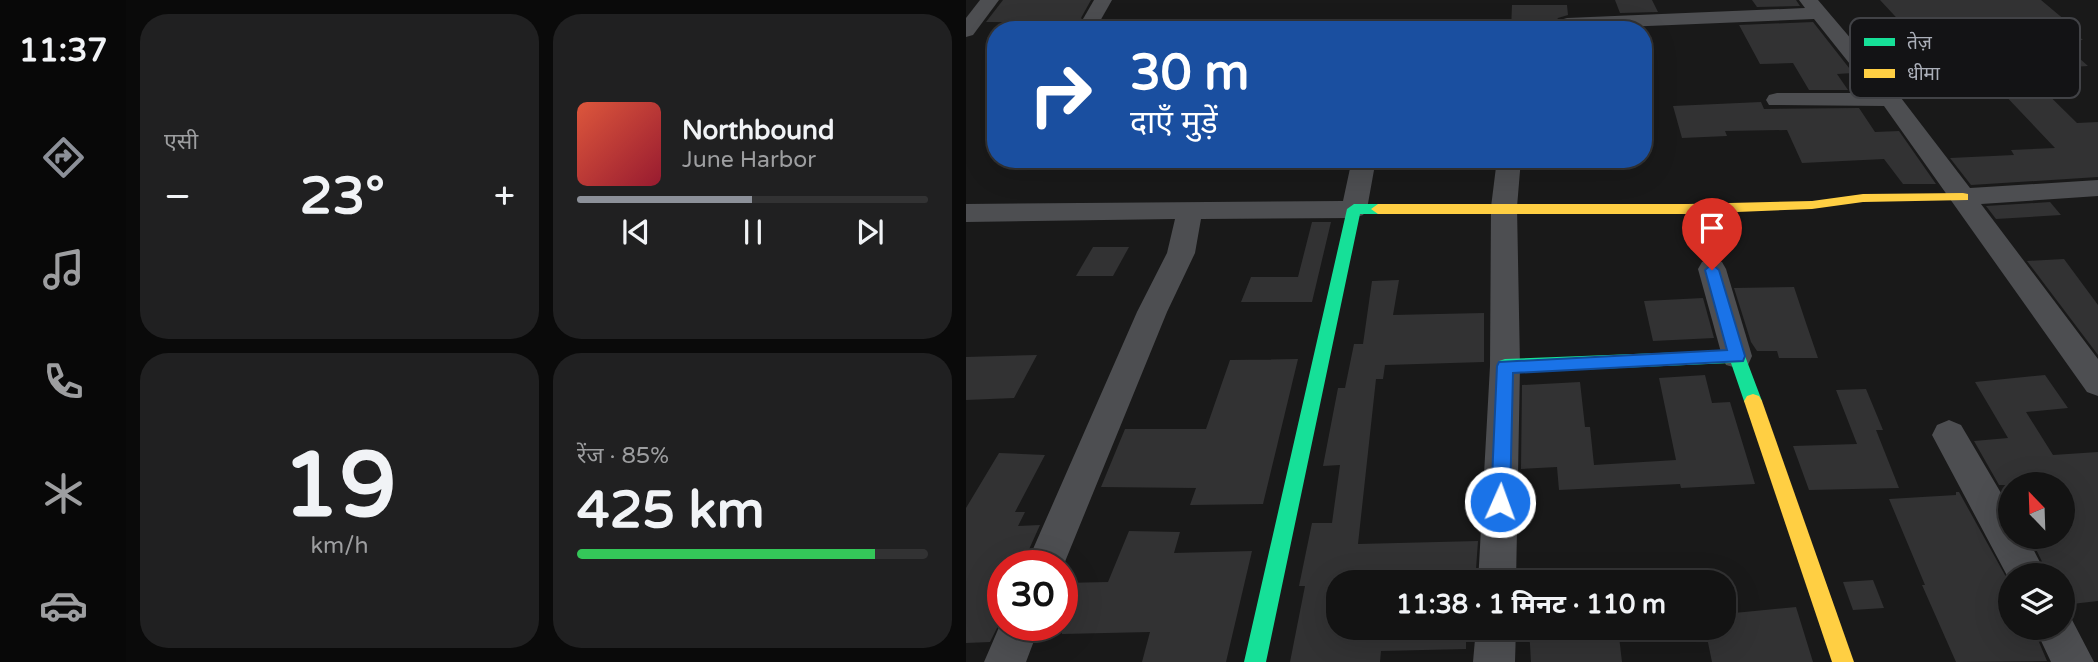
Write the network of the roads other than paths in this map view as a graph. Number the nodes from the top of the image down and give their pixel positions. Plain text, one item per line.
1 (990, 0) edge
2 (1103, 0) edge
3 (1567, 0) edge
4 (1813, 7) edge
5 (1092, 19) dead end
6 (1565, 21) edge
7 (1639, 21) edge
8 (966, 31) edge
9 (1850, 51) edge
10 (1890, 99) joint
11 (1777, 100) dead end
12 (1362, 168) edge
13 (1508, 168) edge
14 (2098, 188) edge
15 (1963, 197) junction
16 (1504, 207) junction
17 (1354, 209) junction
18 (1190, 212) junction
19 (966, 213) edge
20 (1712, 270) dead end
21 (1737, 356) junction
22 (1505, 366) junction
23 (2098, 383) edge
24 (1949, 435) dead end
25 (1051, 550) edge
26 (2021, 563) edge
27 (1497, 570) edge
28 (1495, 640) edge
29 (2061, 640) edge
30 (1014, 641) edge
31 (1005, 662) edge
32 (1255, 662) edge
33 (1494, 662) edge
34 (1843, 662) edge
35 (2073, 662) edge

1 - 8 street
2 - 5 street
3 - 6 street
4 - 7 street
4 - 9 street
10 - 11 street
10 - 15 street
12 - 17 street
13 - 16 street
14 - 15 street
15 - 16 street
15 - 23 street
16 - 17 street
16 - 22 street
17 - 18 street
17 - 32 street
18 - 19 street
18 - 25 street
20 - 21 street
21 - 22 street
21 - 34 street
22 - 27 street
24 - 26 street
28 - 33 street
29 - 35 street
30 - 31 street

